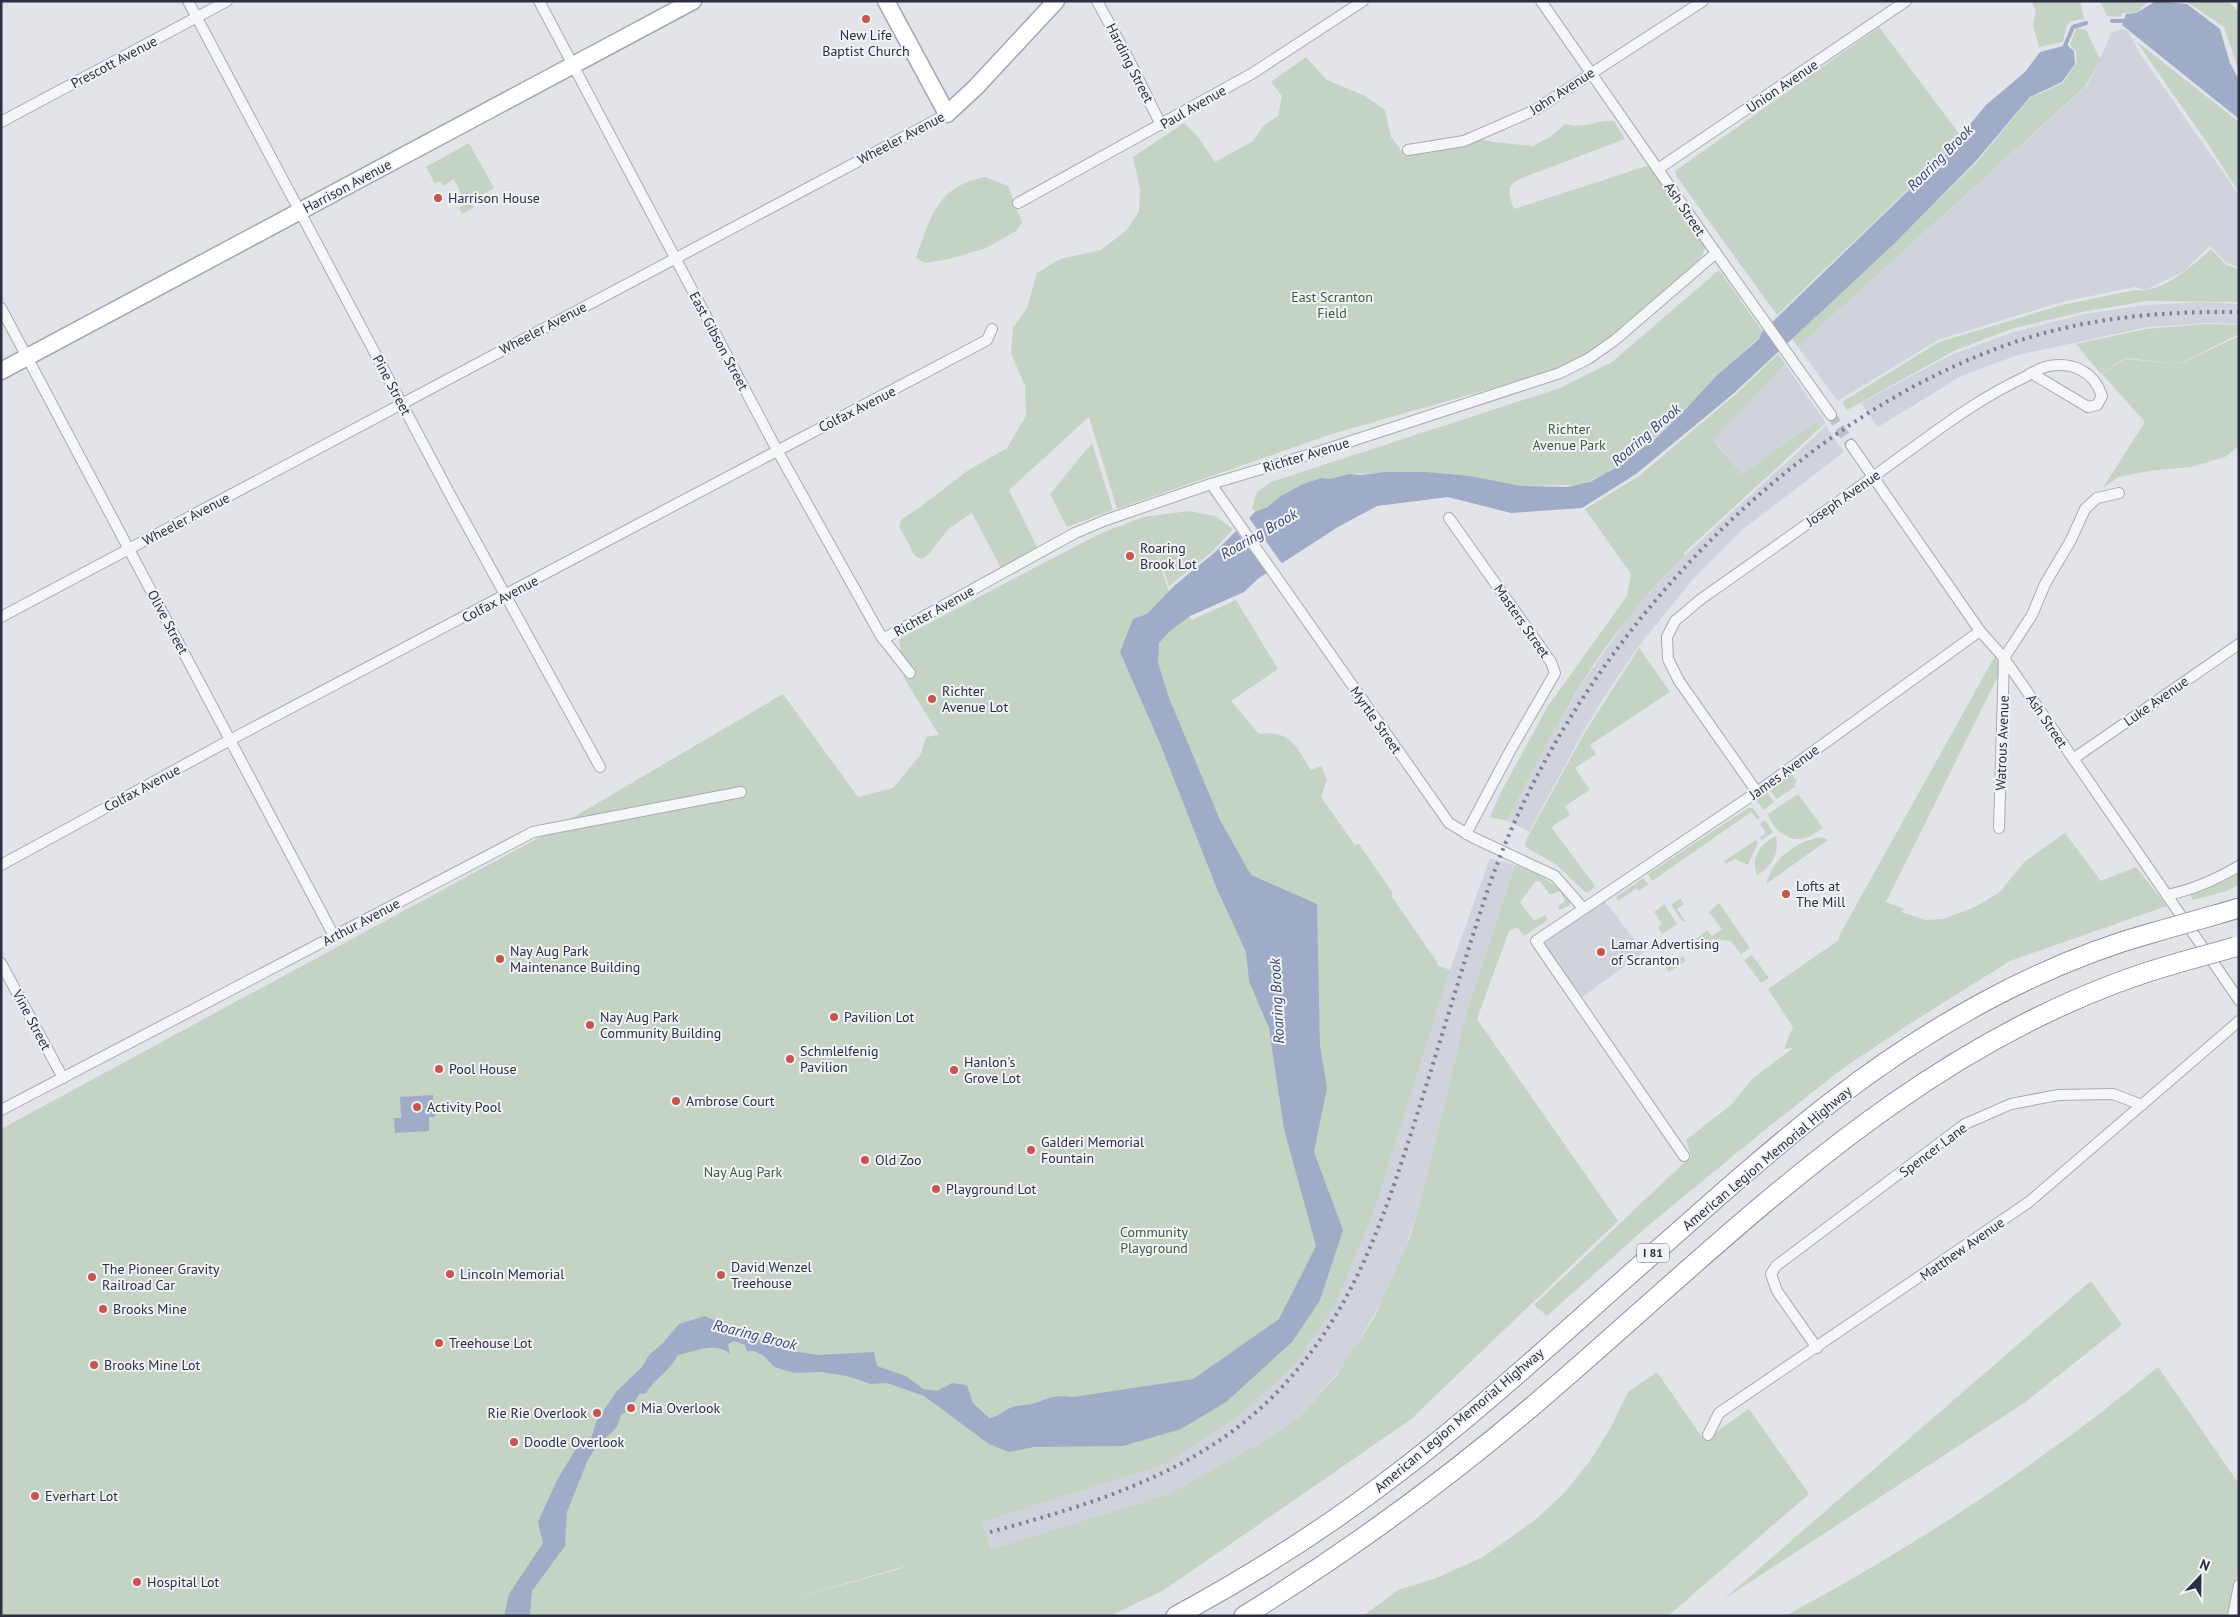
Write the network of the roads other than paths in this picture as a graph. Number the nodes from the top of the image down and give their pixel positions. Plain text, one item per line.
1 (188, 1) edge
2 (227, 1) edge
3 (539, 1) edge
4 (693, 1) edge
5 (886, 1) edge
6 (1056, 1) edge
7 (1097, 1) edge
8 (1363, 1) edge
9 (1541, 1) edge
10 (1703, 1) edge
11 (1906, 1) edge
12 (197, 17) junction
13 (573, 65) junction
14 (1591, 72) junction
15 (947, 114) junction
16 (1, 122) edge
17 (1161, 125) junction
18 (1408, 150) dead end
19 (1658, 169) junction
20 (1018, 203) dead end
21 (300, 211) junction
22 (1716, 254) junction
23 (675, 258) junction
24 (1, 308) edge
25 (992, 328) dead end
26 (28, 357) junction
27 (1, 371) edge
28 (2031, 374) junction
29 (403, 403) junction
30 (1831, 415) tunnel mouth
31 (1851, 445) tunnel mouth
32 (777, 450) junction
33 (1872, 478) junction
34 (1211, 484) junction
35 (2119, 493) dead end
36 (1449, 518) dead end
37 (128, 550) junction
38 (506, 596) junction
39 (1, 618) edge
40 (1980, 630) junction
41 (883, 639) junction
42 (2239, 644) edge
43 (2004, 658) junction
44 (910, 673) dead end
45 (230, 740) junction
46 (2073, 759) junction
47 (600, 767) dead end
48 (741, 792) dead end
49 (1757, 792) junction
50 (1999, 828) dead end
51 (1466, 834) junction
52 (1, 864) edge
53 (2239, 866) edge
54 (2167, 895) junction
55 (1583, 908) junction
56 (2239, 908) edge
57 (334, 936) junction
58 (2237, 947) edge
59 (1, 963) edge
60 (2239, 1000) edge
61 (2239, 1021) edge
62 (63, 1078) junction
63 (2142, 1105) junction
64 (1, 1110) edge
65 (1684, 1156) dead end
66 (1817, 1348) junction
67 (1708, 1435) dead end
68 (2239, 1586) edge
69 (1176, 1616) edge
70 (1244, 1616) edge
71 (2233, 1616) edge

1 - 12 street, Pine Street
2 - 12 street, Prescott Avenue
3 - 13 street, East Gibson Street
4 - 13 main road, Harrison Avenue
5 - 15 main road
6 - 15 main road, Wheeler Avenue
7 - 17 street, Harding Street
8 - 17 street, Paul Avenue
9 - 14 street, Ash Street
10 - 14 street, John Avenue
11 - 19 street, Union Avenue
12 - 16 street, Prescott Avenue
12 - 21 street, Pine Street
13 - 21 main road, Harrison Avenue
13 - 23 street, East Gibson Street
14 - 18 street, John Avenue
14 - 19 street, Ash Street
15 - 23 street, Wheeler Avenue
17 - 20 street, Paul Avenue
19 - 22 street, Ash Street
21 - 26 main road, Harrison Avenue
21 - 29 street, Pine Street
22 - 30 street, Ash Street
22 - 34 street, Richter Avenue
23 - 29 street, Wheeler Avenue
23 - 32 street, East Gibson Street
24 - 26 street, Olive Street
25 - 32 street, Colfax Avenue
26 - 27 main road, Harrison Avenue
26 - 37 street, Olive Street
28 - 28 street, Joseph Avenue
28 - 33 street, Joseph Avenue
29 - 37 street, Wheeler Avenue
29 - 38 street, Pine Street
31 - 33 street, Ash Street
32 - 38 street, Colfax Avenue
32 - 41 street, East Gibson Street
33 - 40 street, Ash Street
33 - 49 street, Joseph Avenue
34 - 41 street, Richter Avenue
34 - 51 street, Myrtle Street
35 - 43 street
36 - 51 street, Masters Street
37 - 39 street, Wheeler Avenue
37 - 45 street, Olive Street
38 - 45 street, Colfax Avenue
38 - 47 street, Pine Street
40 - 43 street, Ash Street
40 - 49 street, James Avenue
41 - 44 street, East Gibson Street
42 - 46 street, Luke Avenue
43 - 46 street, Ash Street
43 - 50 street, Watrous Avenue
45 - 52 street, Colfax Avenue
45 - 57 street, Olive Street
46 - 54 street, Ash Street
48 - 57 street, Arthur Avenue
49 - 55 street, James Avenue
51 - 55 street, Myrtle Street
53 - 54 street
54 - 60 street, Ash Street
55 - 65 street, James Avenue
56 - 69 highway, American Legion Memorial Highway / I 81, bridge
57 - 62 street, Arthur Avenue
58 - 70 highway, I 81, bridge
59 - 62 street, Vine Street
61 - 63 street, Matthew Avenue
62 - 64 street, Arthur Avenue
63 - 66 street, Matthew Avenue
63 - 66 street, Spencer Lane
66 - 67 street, Matthew Avenue
68 - 71 street

